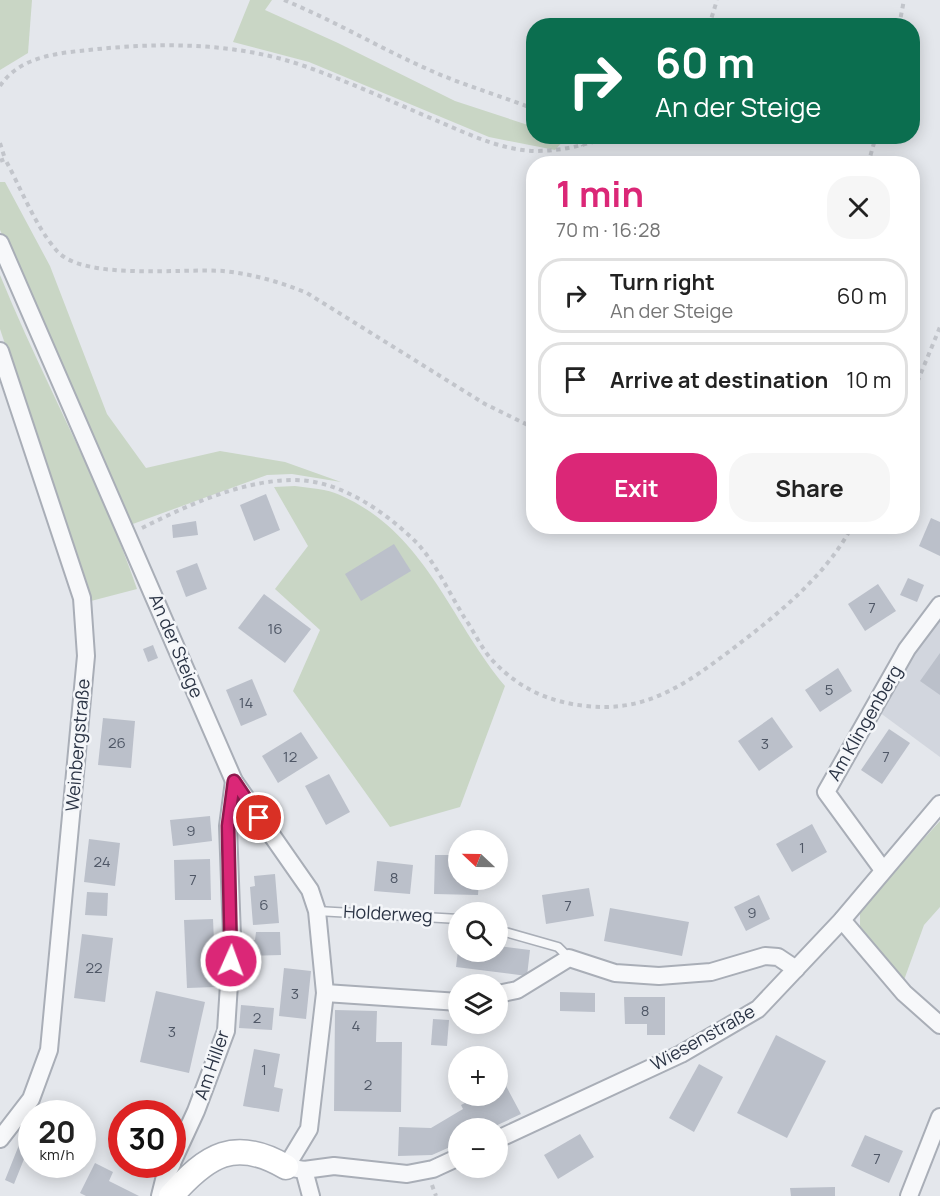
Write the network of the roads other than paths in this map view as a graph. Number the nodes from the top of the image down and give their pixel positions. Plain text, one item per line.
1 (0, 243) edge
2 (0, 351) edge
3 (940, 605) edge
4 (234, 781) junction
5 (940, 804) edge
6 (883, 870) junction
7 (317, 911) junction
8 (448, 918) edge
9 (842, 920) junction
10 (508, 933) edge
11 (569, 958) junction
12 (796, 969) junction
13 (508, 992) edge
14 (325, 993) junction
15 (448, 1001) edge
16 (940, 1025) edge
17 (940, 1117) edge
18 (186, 1133) edge
19 (508, 1134) edge
20 (0, 1139) edge
21 (448, 1162) edge
22 (295, 1168) junction
23 (165, 1178) edge
24 (160, 1196) edge
25 (171, 1196) edge
26 (311, 1196) edge
27 (909, 1196) edge

1 - 4 street, An der Steige
2 - 20 street, Weinbergstraße
3 - 6 street, Am Klingenberg
4 - 7 street, An der Steige
4 - 18 street, Am Hiller
5 - 6 street, Wiesenstraße
6 - 9 street, Wiesenstraße
7 - 8 lane, Holderweg
7 - 14 street, An der Steige
9 - 12 street, Wiesenstraße
9 - 16 street
10 - 11 lane
11 - 12 street
11 - 13 street
12 - 19 street, Wiesenstraße
14 - 15 street
14 - 22 street, An der Steige
17 - 27 street
21 - 22 street
22 - 25 street
22 - 26 street
23 - 24 street, Am Hiller

